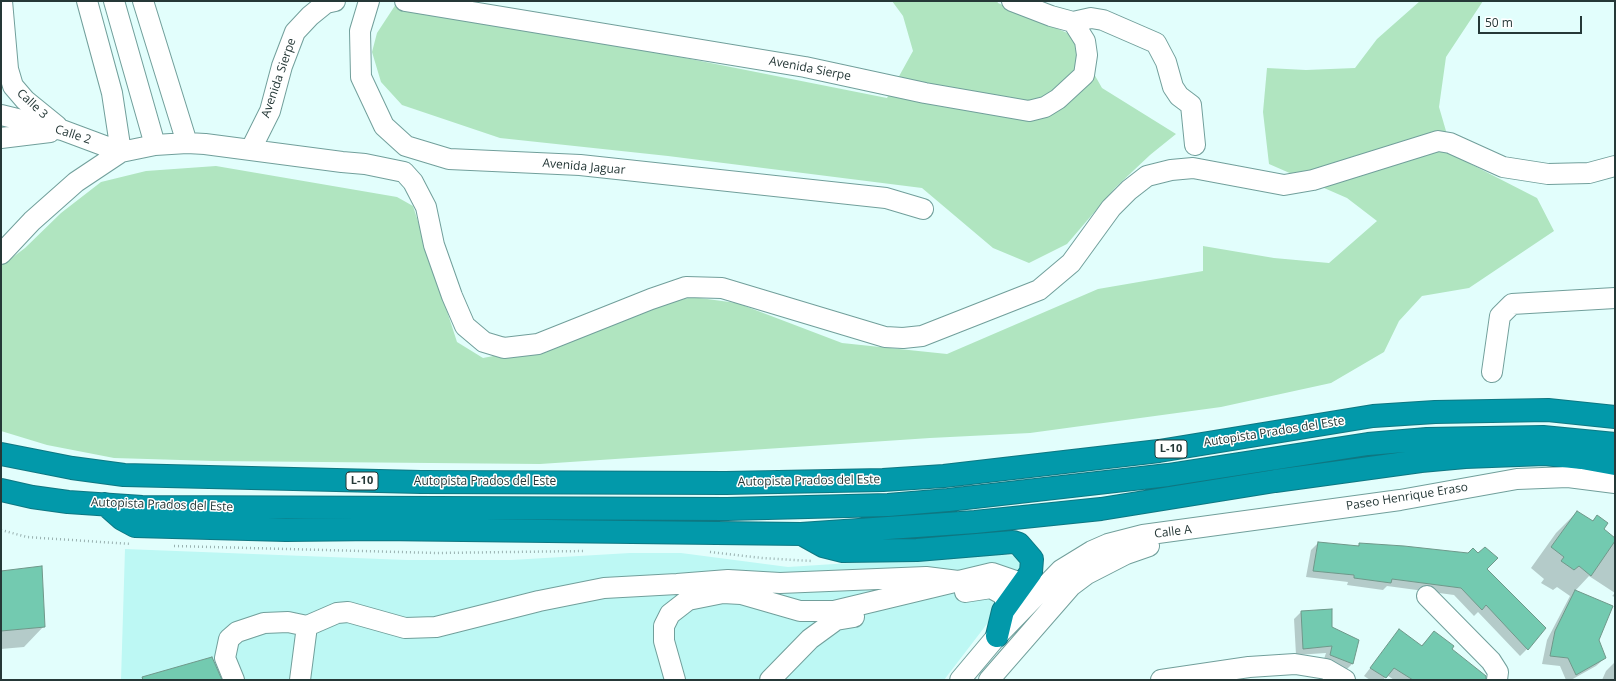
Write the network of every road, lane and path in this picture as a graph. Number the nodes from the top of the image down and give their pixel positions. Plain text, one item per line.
1 (2, 1) edge
2 (87, 1) edge
3 (114, 1) edge
4 (143, 1) edge
5 (335, 1) edge
6 (369, 1) edge
7 (405, 1) edge
8 (1012, 1) edge
9 (1073, 22) junction
10 (1, 115) edge
11 (62, 130) junction
12 (1, 138) edge
13 (187, 142) junction
14 (155, 145) junction
15 (1195, 145) dead end
16 (251, 149) junction
17 (121, 152) junction
18 (1615, 166) edge
19 (923, 209) dead end
20 (1, 254) edge
21 (1615, 298) edge
22 (1492, 372) dead end
23 (1615, 417) edge
24 (1615, 444) edge
25 (1, 454) edge
26 (1615, 464) edge
27 (1615, 483) edge
28 (1, 490) edge
29 (104, 504) junction
30 (1199, 528) junction
31 (1, 530) edge
32 (801, 534) junction
33 (138, 545) dead end
34 (168, 546) dead end
35 (592, 550) dead end
36 (703, 551) dead end
37 (819, 560) dead end
38 (958, 581) junction
39 (1024, 584) junction
40 (726, 586) junction
41 (1427, 596) dead end
42 (1008, 604) junction
43 (307, 626) junction
44 (997, 636) junction
45 (234, 680) edge
46 (300, 680) edge
47 (675, 680) edge
48 (770, 680) edge
49 (960, 680) edge
50 (989, 680) edge
51 (1161, 680) edge
52 (1345, 680) edge
53 (1497, 680) edge

1 - 11 street, Calle 3
2 - 17 street
3 - 14 street
4 - 13 street
5 - 16 street, Avenida Sierpe
6 - 19 street, Avenida Jaguar
7 - 9 street, Avenida Sierpe
8 - 9 street
9 - 15 street
10 - 11 street, Calle 2
11 - 12 street
11 - 17 street, Calle 2
13 - 14 street
13 - 16 street
14 - 17 street
16 - 18 street
17 - 20 street
21 - 22 street
23 - 25 highway, Autopista Prados del Este / L-10
24 - 29 highway, Autopista Prados del Este / L-10
26 - 32 highway
27 - 30 street, Paseo Henrique Eraso
28 - 29 highway, Autopista Prados del Este / L-10
29 - 32 highway
30 - 44 street, Calle A
30 - 50 street, Calle A
31 - 33 path
32 - 39 highway
34 - 35 path
36 - 37 path
38 - 39 street
38 - 40 street
38 - 40 street
39 - 42 highway
40 - 43 street
40 - 47 street
41 - 53 street
42 - 44 highway
42 - 48 street
43 - 45 street
43 - 46 street
44 - 49 street, Calle A
51 - 52 street

